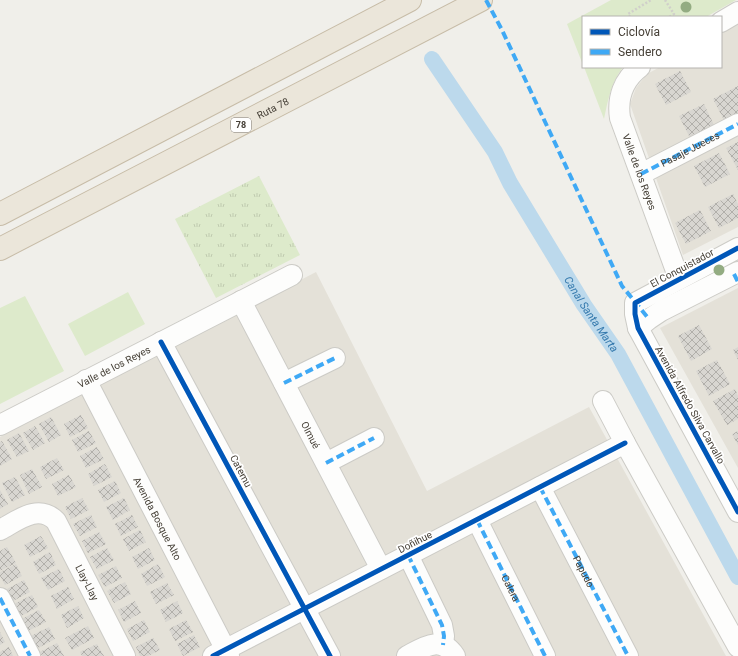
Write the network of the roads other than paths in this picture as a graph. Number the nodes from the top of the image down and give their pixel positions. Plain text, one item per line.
1 (410, 0) edge
2 (481, 0) edge
3 (738, 12) edge
4 (722, 21) edge
5 (639, 68) edge
6 (738, 124) edge
7 (641, 174) junction
8 (0, 214) edge
9 (738, 248) edge
10 (0, 249) edge
11 (292, 275) dead end
12 (737, 276) edge
13 (678, 280) junction
14 (241, 301) junction
15 (635, 304) joint
16 (638, 328) junction
17 (161, 342) junction
18 (335, 358) dead end
19 (86, 380) junction
20 (284, 383) junction
21 (603, 401) dead end
22 (0, 425) edge
23 (374, 438) dead end
24 (625, 443) junction
25 (326, 463) junction
26 (540, 487) junction
27 (738, 512) edge
28 (477, 520) junction
29 (0, 530) edge
30 (408, 555) junction
31 (381, 569) junction
32 (0, 598) edge
33 (305, 608) junction
34 (738, 648) edge
35 (449, 650) edge
36 (222, 654) edge
37 (30, 656) edge
38 (125, 656) edge
39 (330, 656) edge
40 (407, 656) edge
41 (545, 656) edge
42 (628, 656) edge

1 - 8 highway
2 - 10 highway, Ruta 78 / 78
3 - 4 street
5 - 7 street, Valle de los Reyes
6 - 7 street, Pasaje Jueces
7 - 13 street, Valle de los Reyes
9 - 13 street, El Conquistador
11 - 14 street, Valle de los Reyes
12 - 16 street
13 - 15 street, El Conquistador
14 - 17 street, Valle de los Reyes
14 - 20 street, Olmué
15 - 16 street, Avenida Alfredo Silva Carvallo
16 - 27 street, Avenida Alfredo Silva Carvallo
17 - 19 street, Valle de los Reyes
17 - 33 street, Catemu
18 - 20 street
19 - 22 street, Valle de los Reyes
19 - 36 street, Avenida Bosque Alto
20 - 25 street, Olmué
21 - 24 street
23 - 25 street
24 - 26 street, Doñihue
24 - 34 street
25 - 31 street, Olmué
26 - 28 street, Doñihue
26 - 42 street, Papudo
28 - 30 street, Doñihue
28 - 41 street, Calera
29 - 38 street, Llay-Llay
30 - 31 street, Doñihue
30 - 35 street
31 - 33 street, Doñihue
32 - 37 street
33 - 36 street, Doñihue
33 - 39 street, Catemu
35 - 40 street

